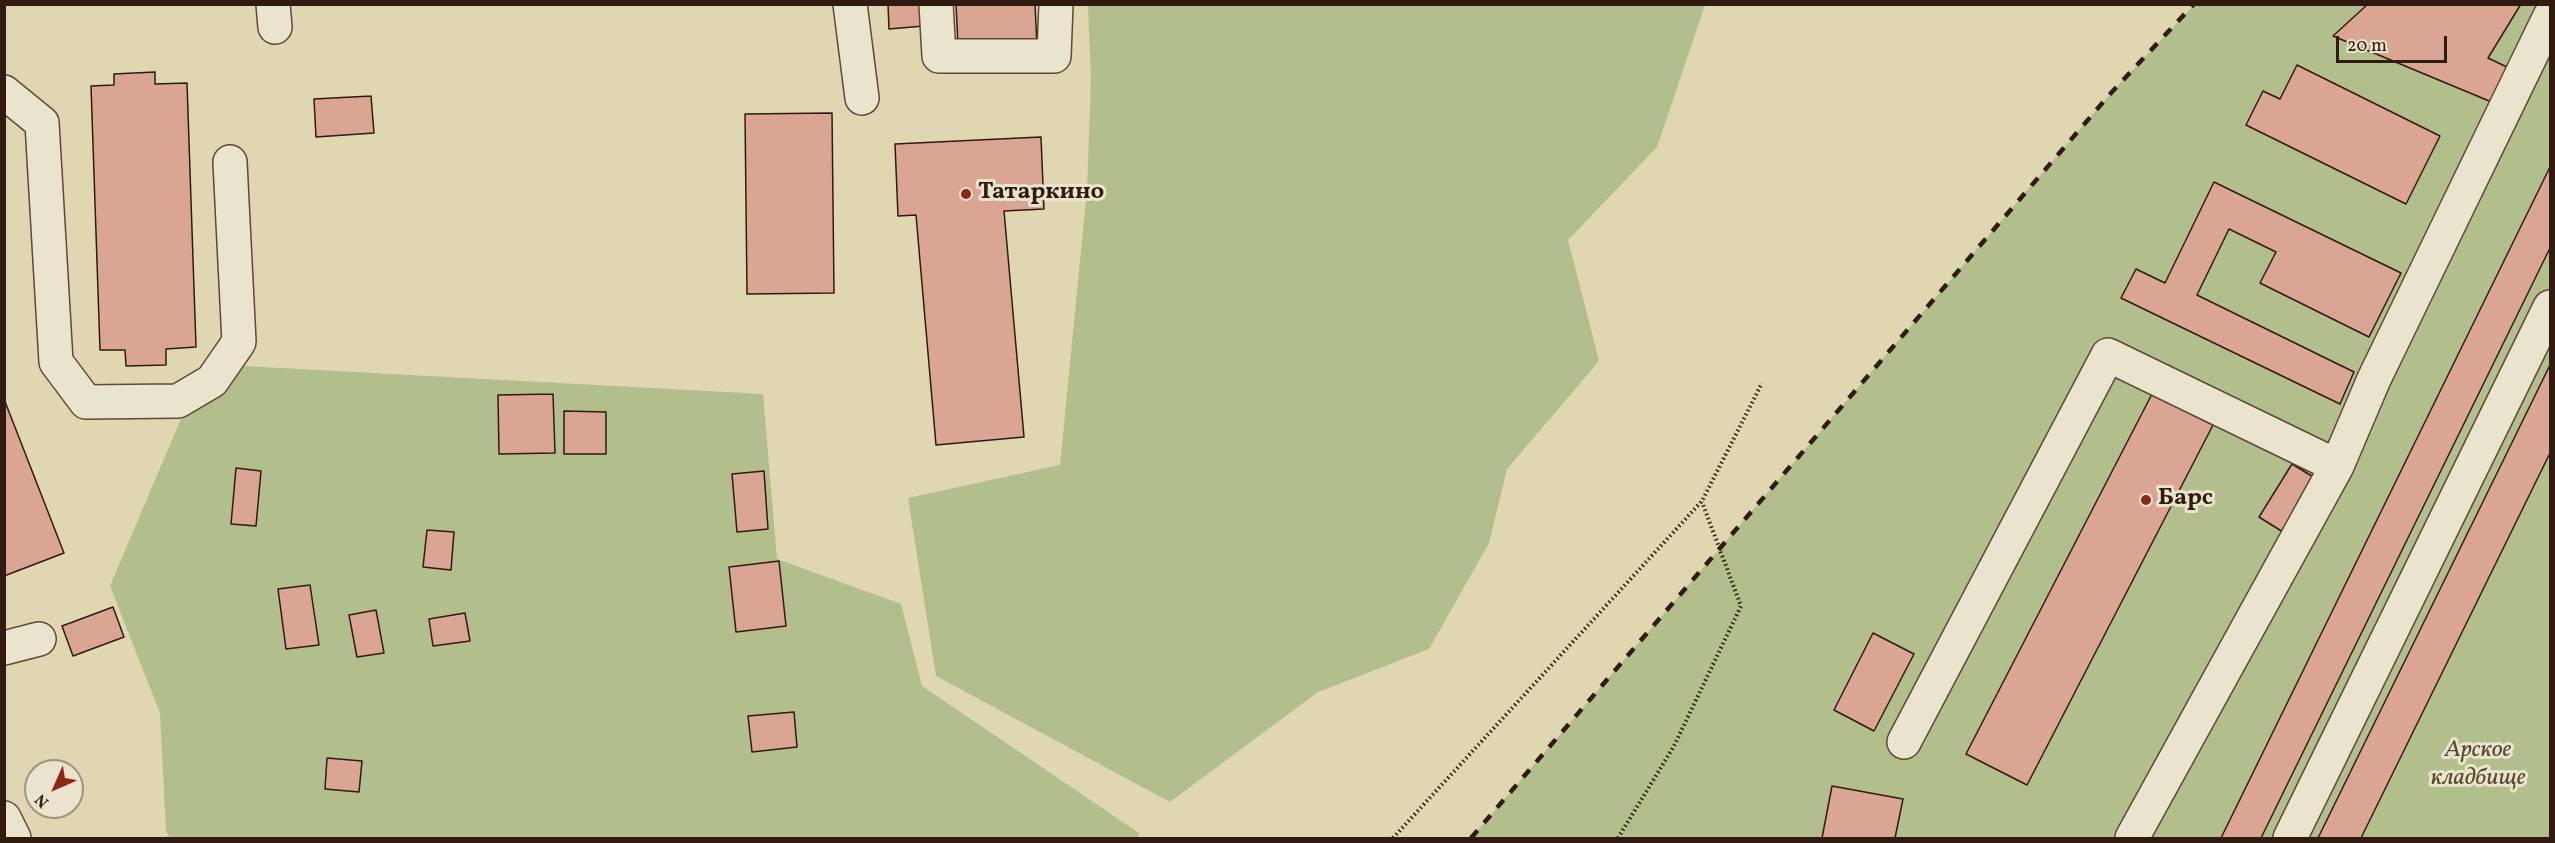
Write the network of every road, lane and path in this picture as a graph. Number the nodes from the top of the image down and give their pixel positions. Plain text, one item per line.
1 (850, 4) edge
2 (936, 4) edge
3 (1056, 4) edge
4 (2550, 16) edge
5 (4, 92) edge
6 (862, 98) dead end
7 (230, 162) dead end
8 (2550, 307) edge
9 (1762, 383) dead end
10 (2337, 466) junction
11 (1702, 501) junction
12 (39, 639) dead end
13 (4, 648) edge
14 (1904, 742) dead end
15 (4, 818) edge
16 (14, 838) edge
17 (1393, 838) edge
18 (1618, 838) edge
19 (2132, 838) edge
20 (2290, 838) edge

1 - 6 street
2 - 3 street
4 - 10 street
5 - 7 street
8 - 20 street
9 - 11 path
10 - 14 street
10 - 19 street
11 - 17 path
11 - 18 path
12 - 13 street
15 - 16 street

